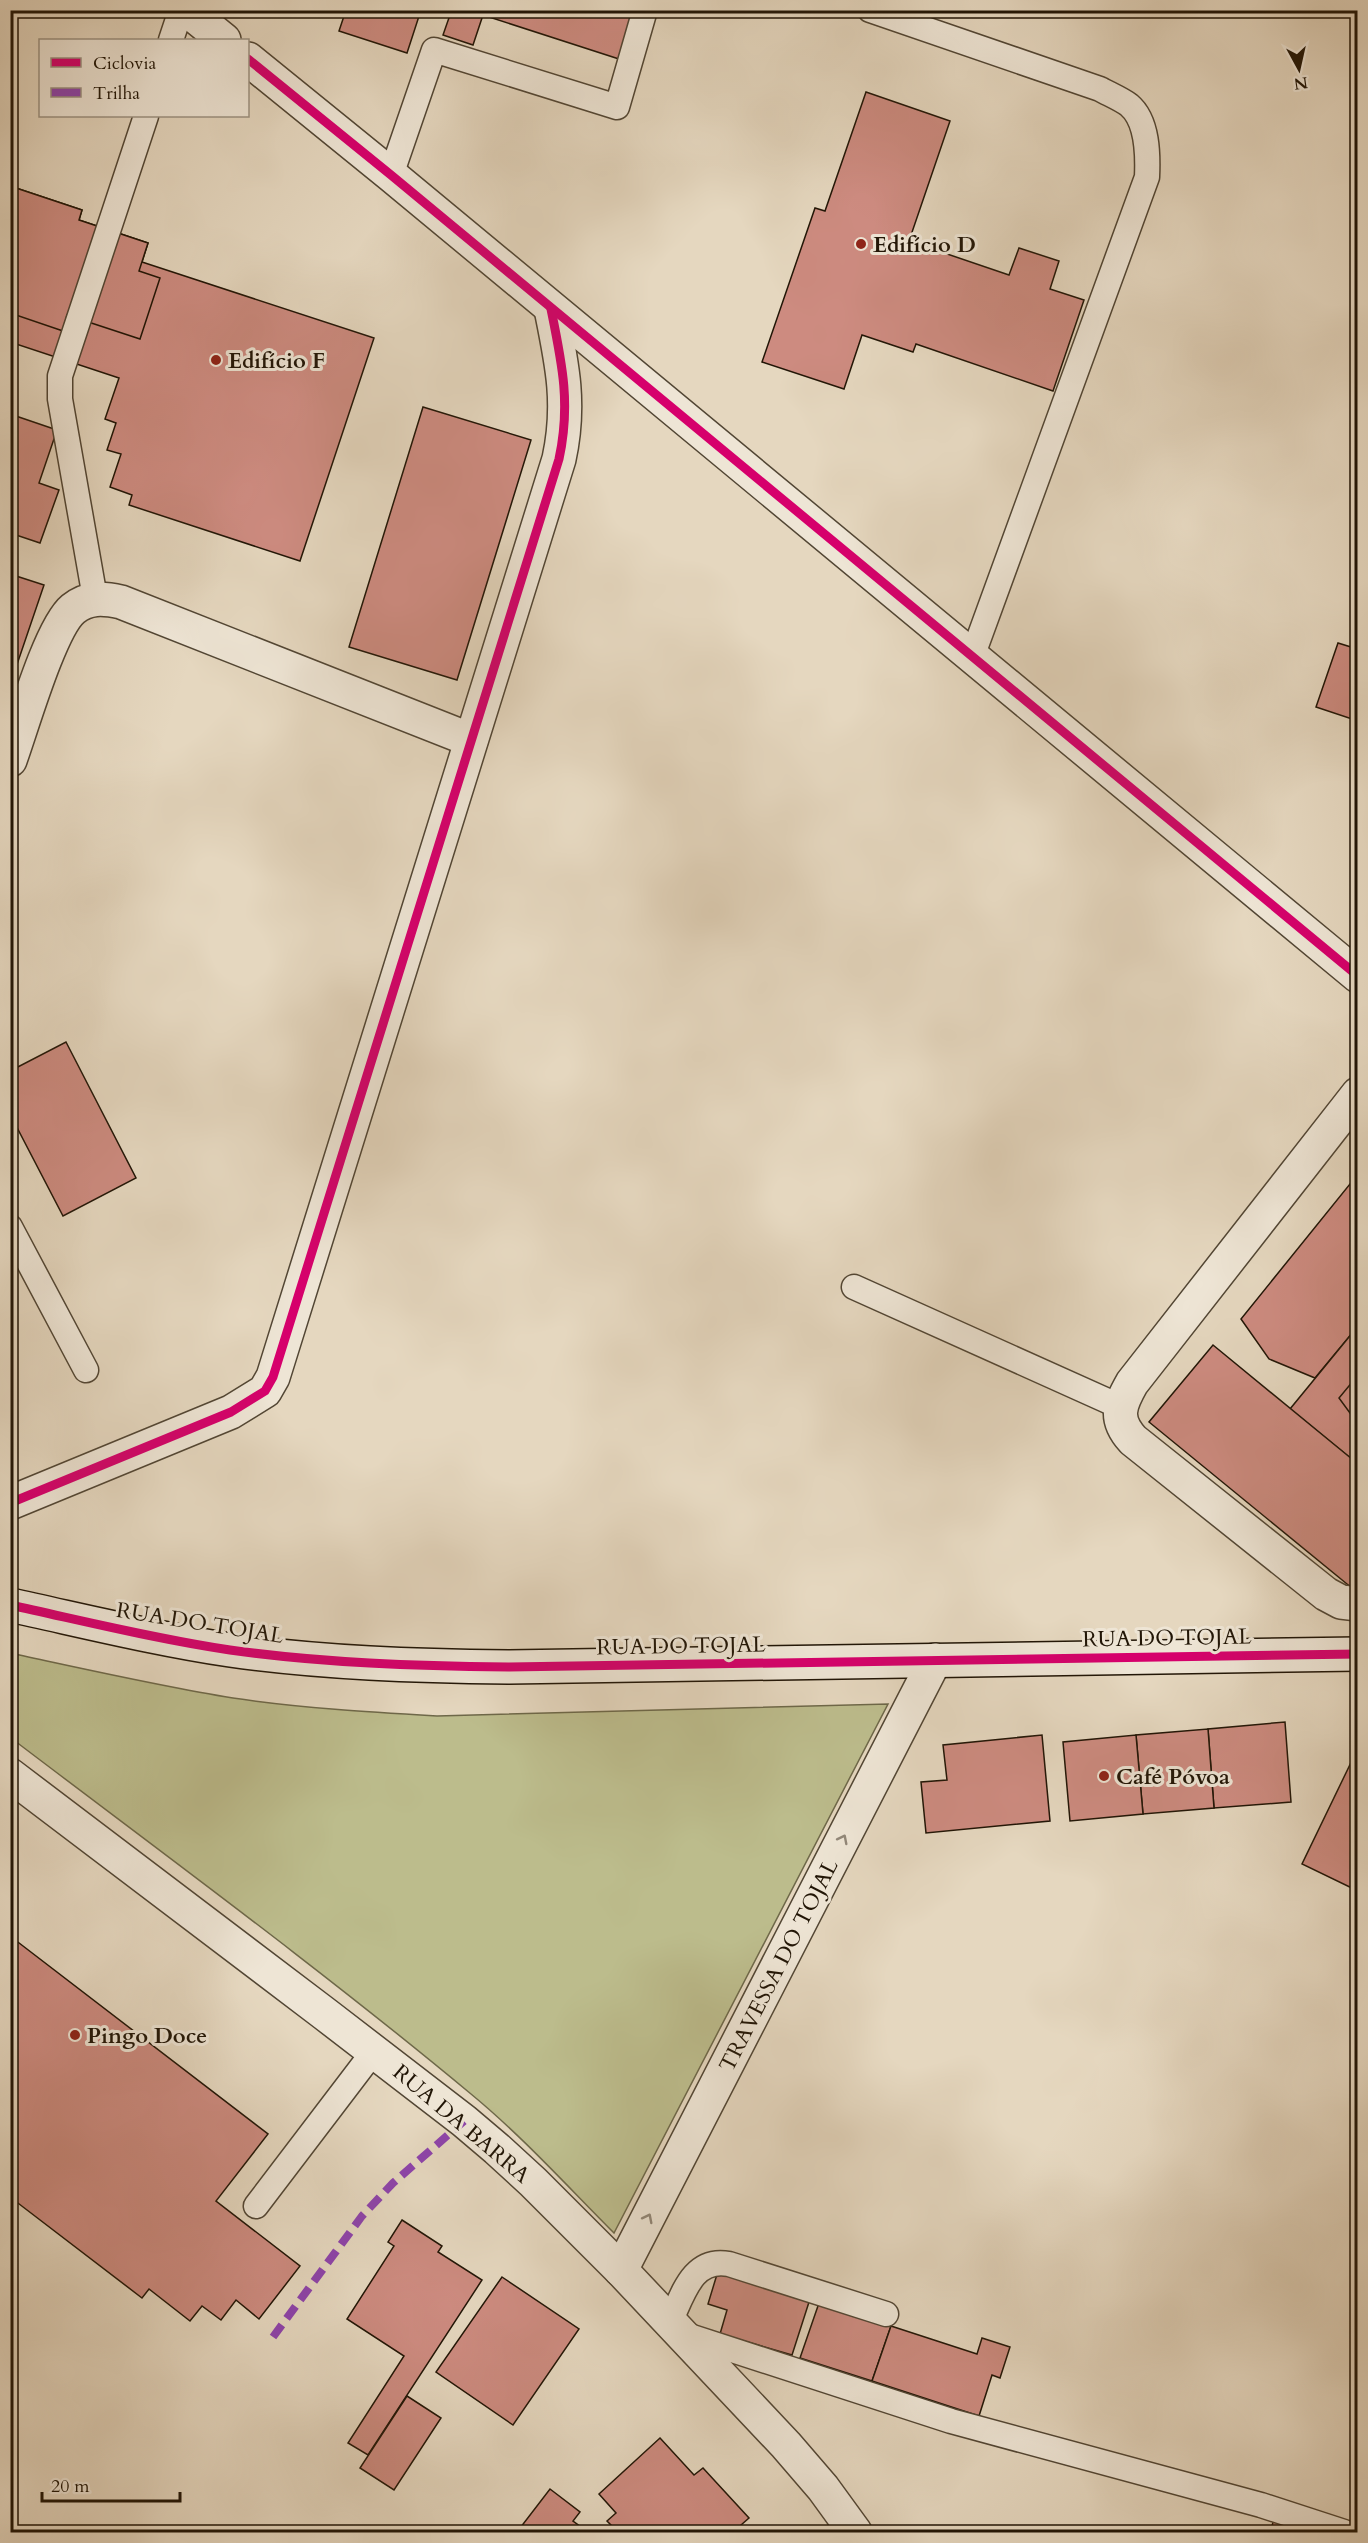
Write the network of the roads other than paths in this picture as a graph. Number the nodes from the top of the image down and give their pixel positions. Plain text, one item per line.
1 (181, 10) edge
2 (187, 10) edge
3 (645, 10) edge
4 (870, 10) edge
5 (171, 39) edge
6 (223, 39) edge
7 (249, 61) edge
8 (146, 117) edge
9 (391, 175) junction
10 (551, 309) junction
11 (95, 598) junction
12 (972, 657) junction
13 (471, 740) junction
14 (10, 760) edge
15 (1358, 976) edge
16 (1358, 1094) edge
17 (10, 1227) edge
18 (854, 1287) dead end
19 (86, 1370) dead end
20 (1121, 1407) junction
21 (10, 1503) edge
22 (1358, 1604) edge
23 (10, 1605) edge
24 (1358, 1654) edge
25 (935, 1660) junction
26 (10, 1775) edge
27 (374, 2051) junction
28 (256, 2206) dead end
29 (621, 2270) junction
30 (886, 2314) dead end
31 (676, 2328) junction
32 (855, 2532) edge
33 (1344, 2532) edge

1 - 5 lane
2 - 6 street
3 - 9 lane
4 - 12 lane
7 - 9 street
8 - 11 lane
9 - 10 street
10 - 12 street
10 - 13 street
11 - 13 street
11 - 14 street
12 - 15 street
13 - 21 street
16 - 20 street
17 - 19 lane
18 - 20 lane
20 - 22 street
23 - 25 street, RUA DO TOJAL
24 - 25 street, RUA DO TOJAL
29 -> 25 street, TRAVESSA DO TOJAL
26 - 27 street, RUA DA BARRA
27 - 28 lane
27 - 29 street, RUA DA BARRA
29 - 31 street, RUA DA BARRA
30 - 31 lane
31 - 32 street, RUA DA BARRA
31 - 33 lane

